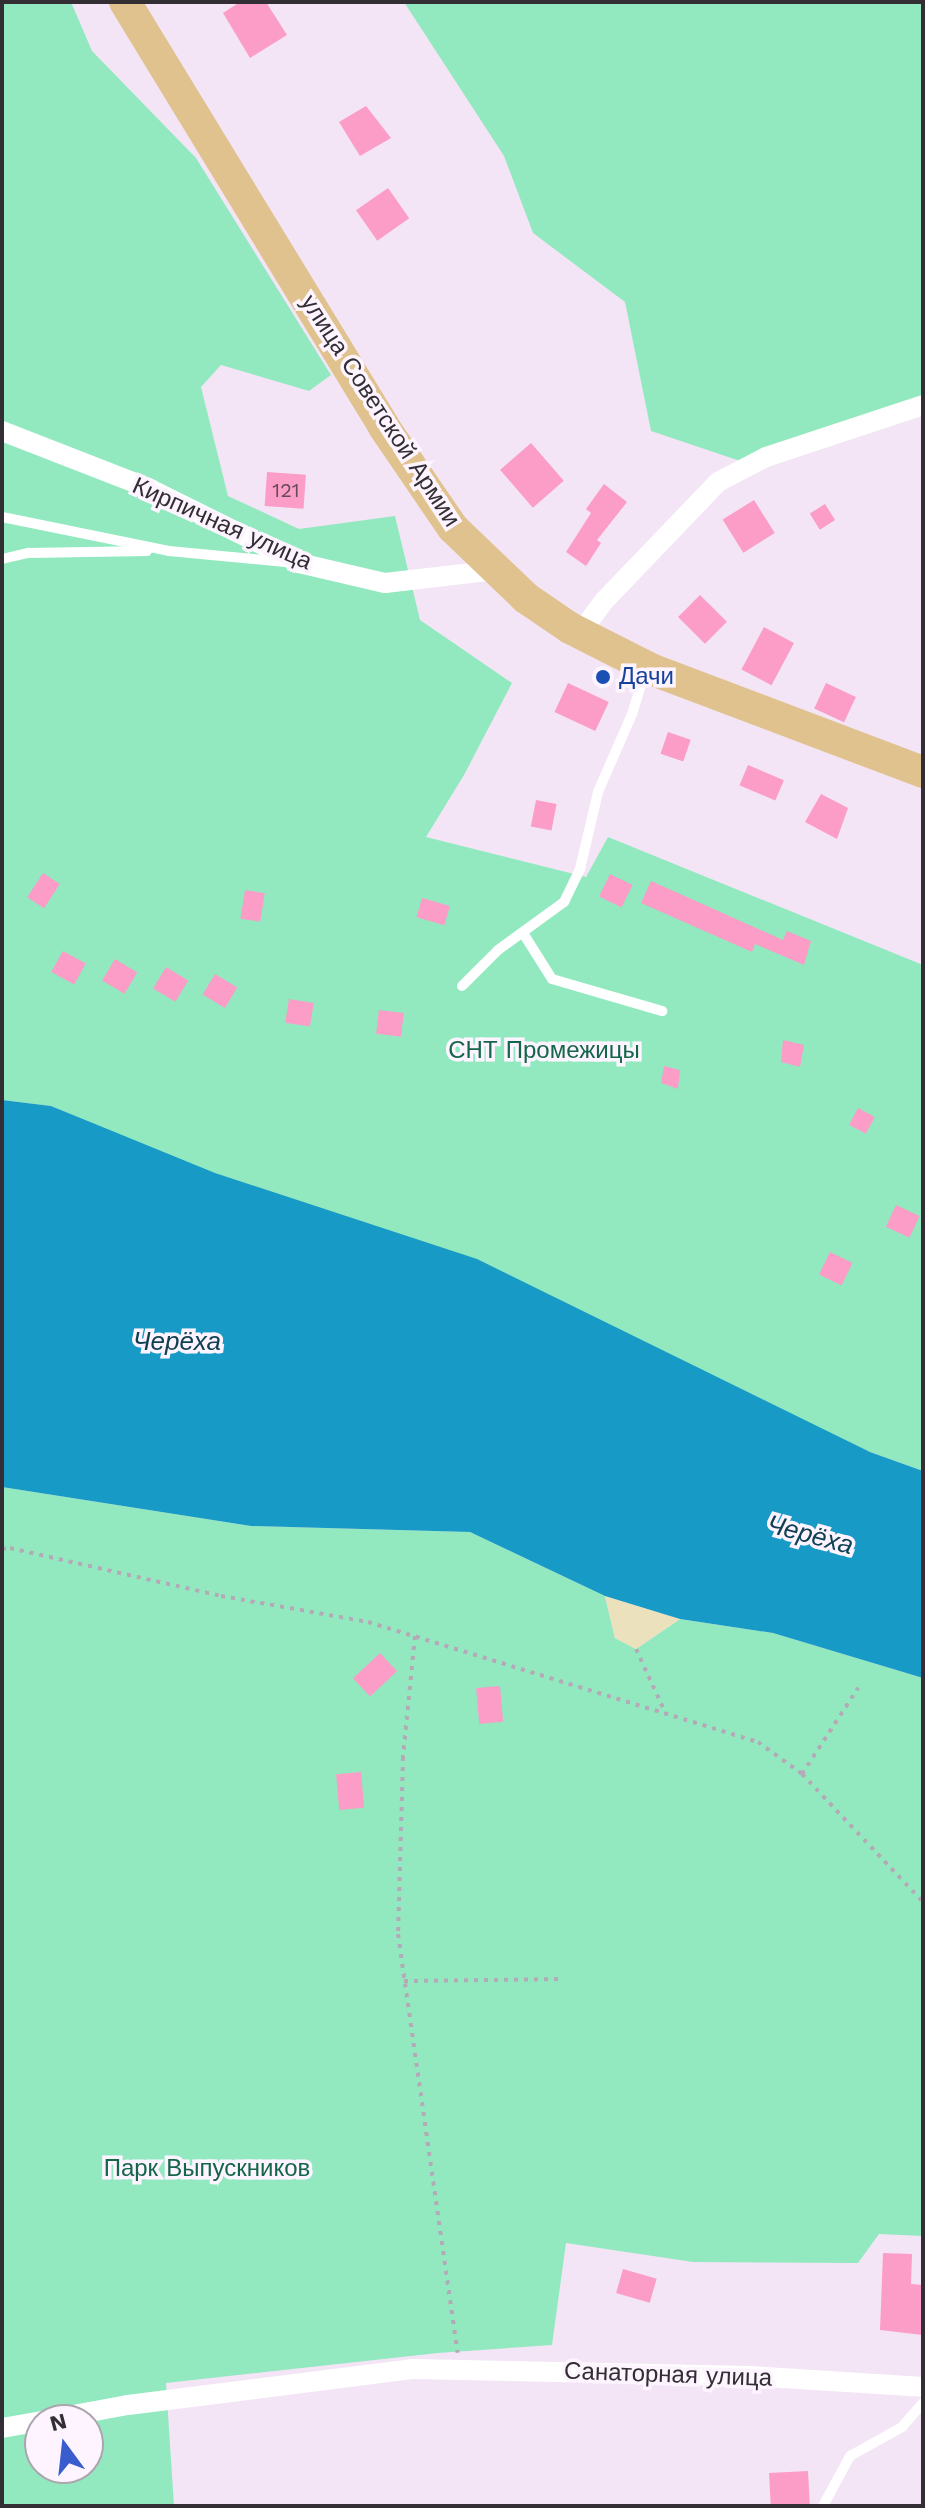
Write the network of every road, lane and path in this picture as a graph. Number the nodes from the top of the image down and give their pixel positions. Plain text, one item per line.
1 (125, 2) edge
2 (923, 405) edge
3 (2, 431) edge
4 (2, 517) edge
5 (169, 551) junction
6 (2, 559) edge
7 (299, 563) junction
8 (498, 570) junction
9 (580, 633) junction
10 (646, 667) junction
11 (923, 772) edge
12 (523, 933) junction
13 (462, 986) dead end
14 (662, 1011) dead end
15 (2, 1549) edge
16 (415, 1636) junction
17 (636, 1649) dead end
18 (858, 1688) dead end
19 (665, 1712) junction
20 (802, 1774) junction
21 (923, 1902) edge
22 (562, 1979) dead end
23 (404, 1981) junction
24 (460, 2370) junction
25 (923, 2387) edge
26 (923, 2403) edge
27 (104, 2409) edge
28 (24, 2424) edge
29 (2, 2428) edge
30 (823, 2506) edge

1 - 8 main road, улица Советской Армии
2 - 9 street
3 - 7 street, Кирпичная улица
4 - 5 lane
5 - 6 lane
5 - 7 lane
7 - 8 street, Кирпичная улица
8 - 9 main road, улица Советской Армии
9 - 10 main road, улица Советской Армии
10 - 11 main road, улица Советской Армии
10 - 12 lane
12 - 13 lane
12 - 14 lane
15 - 16 path
16 - 19 path
16 - 23 path
17 - 19 path
18 - 20 path
19 - 20 path
20 - 21 path
22 - 23 path
23 - 24 path
24 - 25 street, Санаторная улица
24 - 27 street, Санаторная улица
26 - 30 lane
28 - 29 street, Санаторная улица

